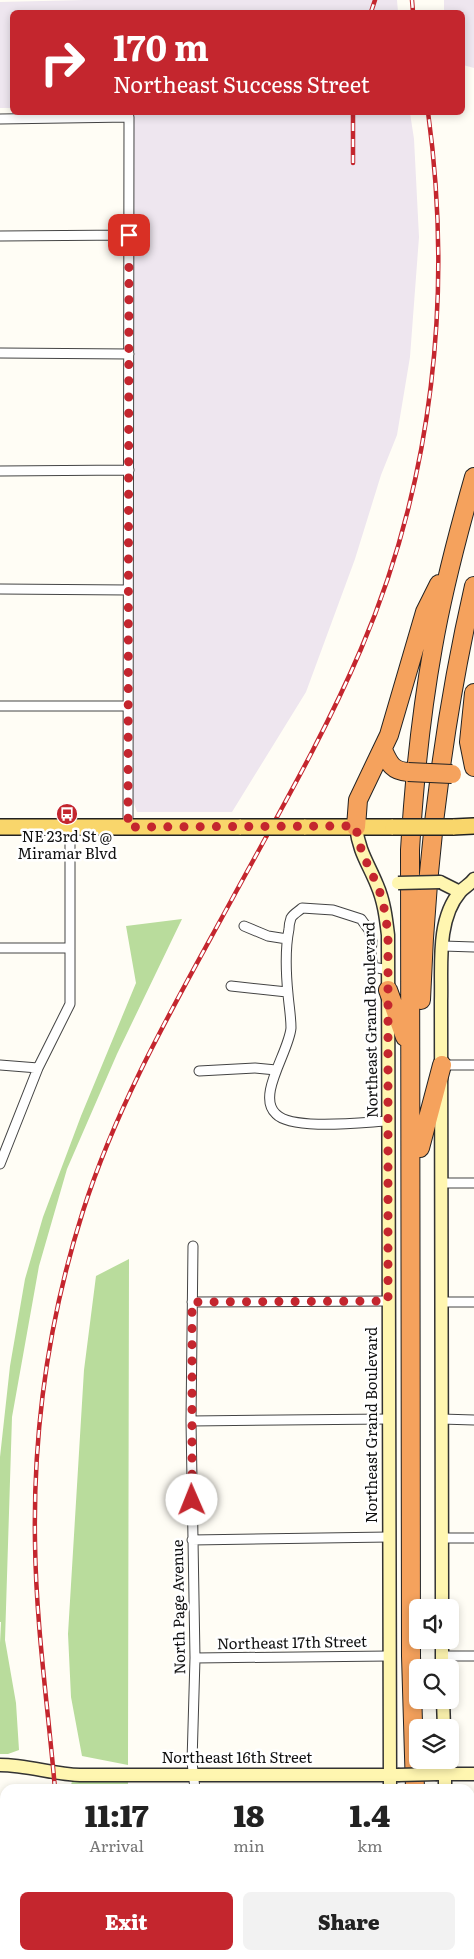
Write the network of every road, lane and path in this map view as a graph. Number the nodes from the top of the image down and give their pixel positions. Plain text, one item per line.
1 (0, 119) edge
2 (129, 235) junction
3 (0, 236) edge
4 (0, 353) edge
5 (129, 354) junction
6 (129, 470) junction
7 (0, 471) edge
8 (474, 477) edge
9 (452, 556) junction
10 (474, 586) edge
11 (0, 589) edge
12 (128, 590) junction
13 (474, 693) edge
14 (0, 706) edge
15 (127, 706) junction
16 (384, 750) junction
17 (472, 762) edge
18 (356, 826) junction
19 (474, 826) edge
20 (0, 827) edge
21 (70, 827) junction
22 (128, 827) junction
23 (474, 879) edge
24 (377, 884) junction
25 (460, 892) junction
26 (244, 926) dead end
27 (287, 939) junction
28 (443, 946) junction
29 (474, 946) edge
30 (0, 948) edge
31 (70, 948) junction
32 (388, 970) junction
33 (231, 986) dead end
34 (388, 990) junction
35 (288, 992) junction
36 (410, 1052) junction
37 (442, 1065) junction
38 (474, 1065) edge
39 (0, 1066) edge
40 (38, 1068) junction
41 (276, 1070) junction
42 (200, 1071) dead end
43 (388, 1121) junction
44 (420, 1148) junction
45 (0, 1164) edge
46 (442, 1183) junction
47 (474, 1183) edge
48 (193, 1246) dead end
49 (388, 1301) junction
50 (192, 1302) junction
51 (441, 1302) junction
52 (474, 1302) edge
53 (389, 1419) junction
54 (441, 1419) junction
55 (474, 1420) edge
56 (191, 1421) junction
57 (389, 1537) junction
58 (442, 1538) junction
59 (474, 1538) edge
60 (192, 1540) junction
61 (421, 1599) edge
62 (442, 1599) edge
63 (389, 1656) junction
64 (474, 1656) edge
65 (195, 1658) junction
66 (458, 1659) edge
67 (0, 1765) edge
68 (424, 1769) edge
69 (442, 1769) edge
70 (194, 1774) junction
71 (441, 1774) junction
72 (474, 1774) edge
73 (394, 1775) junction
74 (195, 1784) edge
75 (391, 1784) edge
76 (414, 1784) edge
77 (425, 1784) edge
78 (444, 1784) edge

1 - 2 street
2 - 3 street
2 - 5 street
4 - 5 street
5 - 6 street
6 - 7 street
6 - 12 street
8 - 9 highway
9 - 16 highway
9 - 36 highway
10 - 44 highway
11 - 12 street
12 - 15 street
13 - 17 highway
14 - 15 street
15 - 22 street
16 - 17 highway, bridge
16 - 18 highway
18 - 19 main road, bridge
18 - 22 main road, bridge
18 - 24 main road, Northeast Grand Boulevard
20 - 21 main road
21 - 22 main road
21 - 31 street
23 - 25 main road
24 - 25 main road, bridge
24 - 32 main road, Northeast Grand Boulevard
25 - 28 main road
26 - 27 street
27 - 32 street
27 - 35 street
28 - 29 street
28 - 37 main road
30 - 31 street
31 - 40 street
32 - 34 main road, Northeast Grand Boulevard
33 - 35 street
34 - 36 highway
34 - 43 main road, Northeast Grand Boulevard
35 - 41 street
36 - 76 highway
37 - 38 street
37 - 44 highway
37 - 46 main road
39 - 40 street
40 - 45 street
41 - 42 street
41 - 43 street
43 - 49 main road, Northeast Grand Boulevard
44 - 61 highway
46 - 47 street
46 - 51 main road
48 - 50 street, North Page Avenue
49 - 50 street
49 - 53 main road, Northeast Grand Boulevard
50 - 56 street, North Page Avenue
51 - 52 street
51 - 54 main road
53 - 56 street
53 - 57 main road, Northeast Grand Boulevard
54 - 55 street
54 - 58 main road
56 - 60 street, North Page Avenue
57 - 60 street
57 - 63 main road, Northeast Grand Boulevard
58 - 59 street
58 - 62 main road
60 - 65 street, North Page Avenue
63 - 65 street, Northeast 17th Street
63 - 73 main road, Northeast Grand Boulevard
64 - 66 street
65 - 70 street, North Page Avenue
67 - 70 main road, Northeast 16th Street
68 - 77 highway
69 - 71 main road
70 - 73 main road, Northeast 16th Street
70 - 74 street, North Page Avenue
71 - 72 main road, Northeast 16th Street
71 - 73 main road, Northeast 16th Street, bridge
71 - 78 main road
73 - 75 main road, Northeast Grand Boulevard

